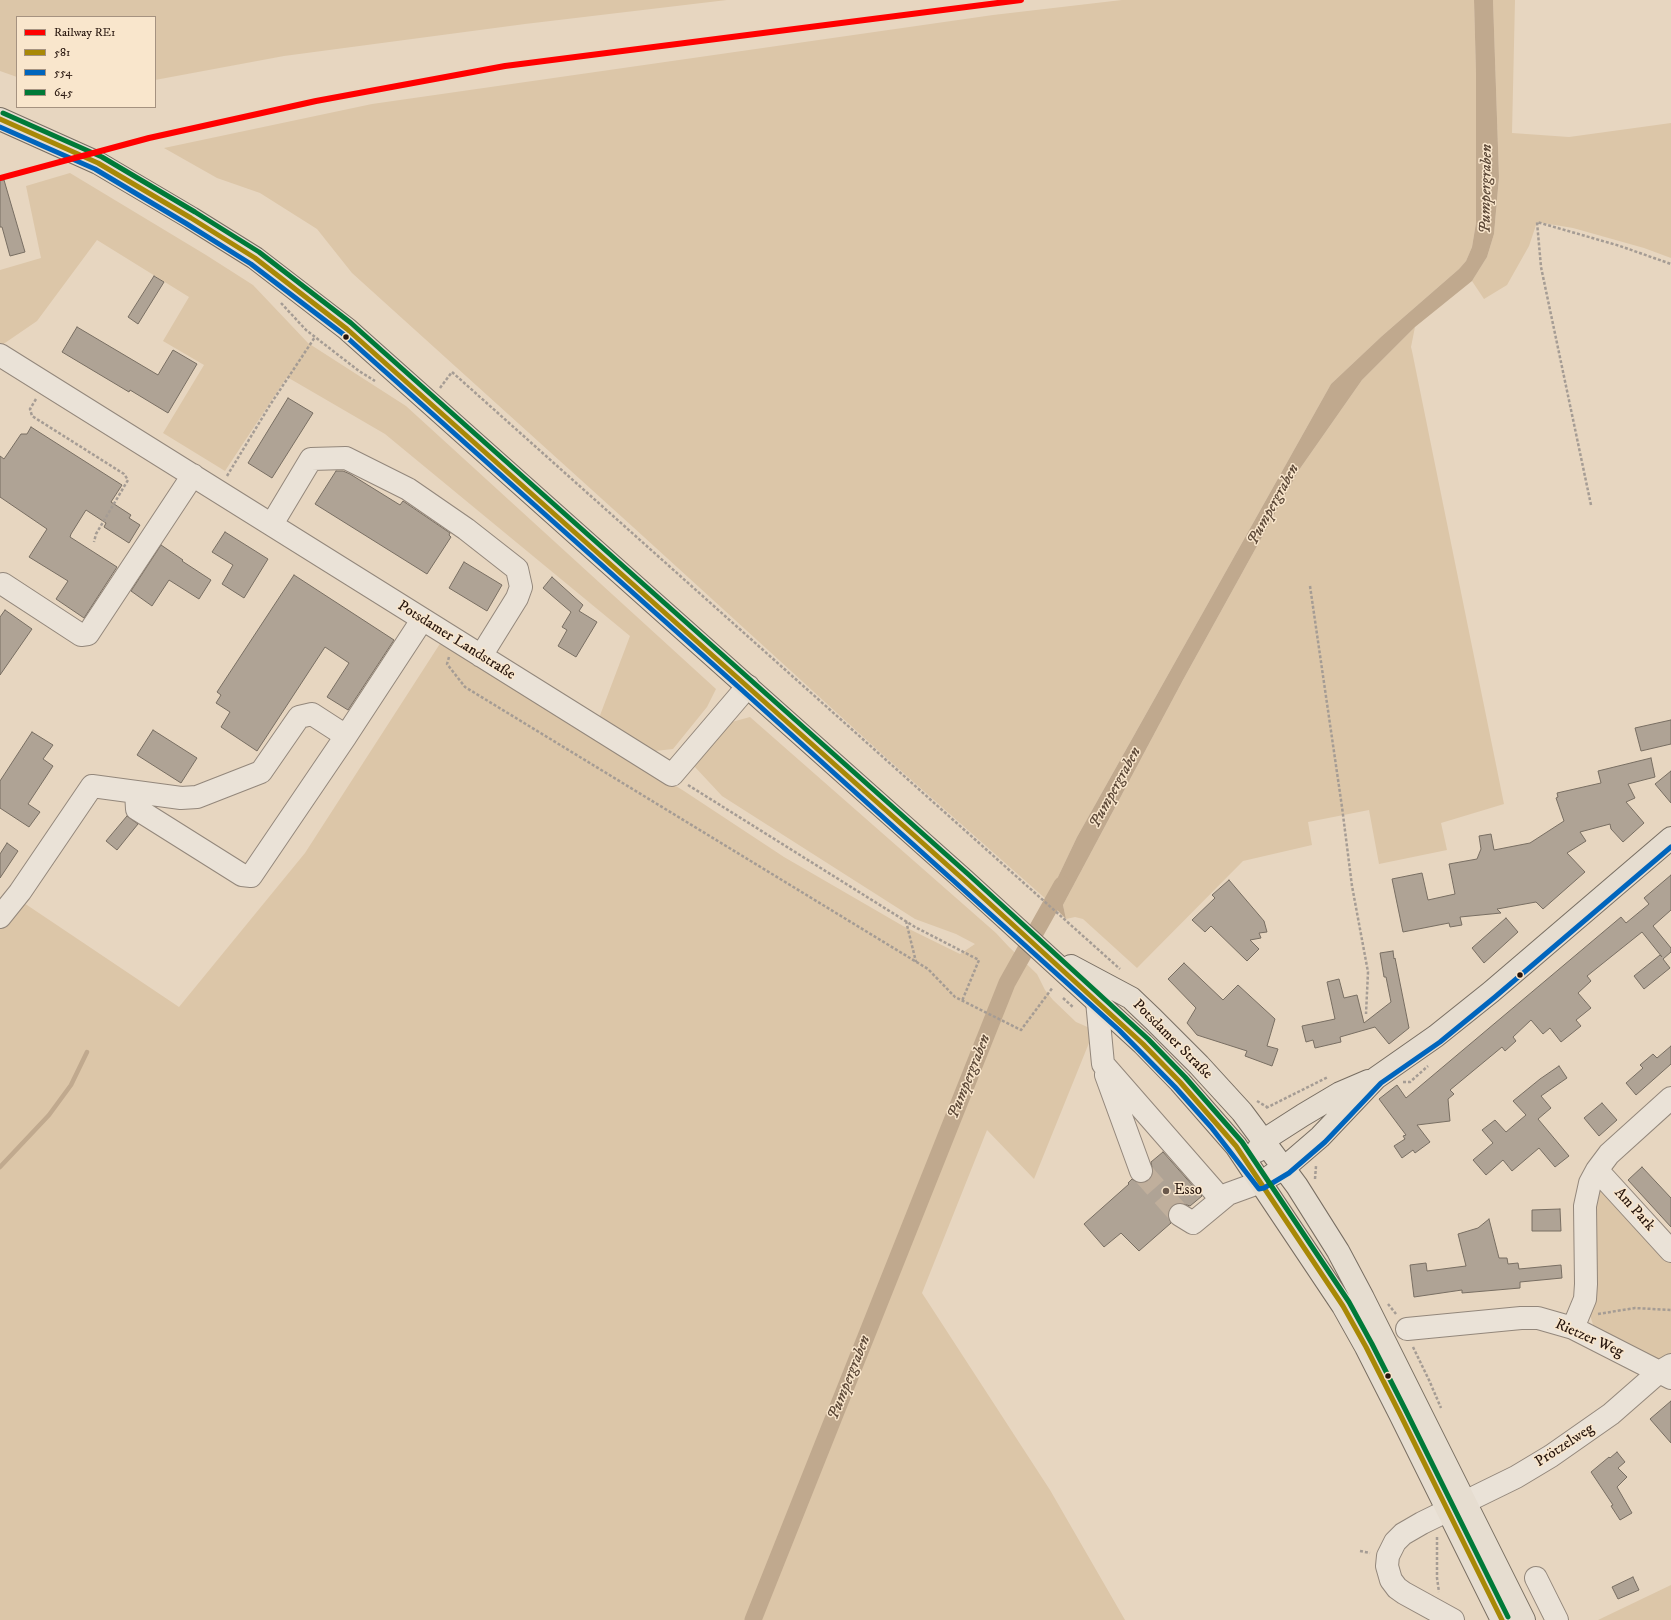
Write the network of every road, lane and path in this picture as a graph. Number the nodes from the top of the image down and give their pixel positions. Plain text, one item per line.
1 (0, 119) edge
2 (1671, 264) edge
3 (0, 355) edge
4 (452, 372) dead end
5 (46, 383) junction
6 (378, 383) dead end
7 (193, 475) junction
8 (218, 490) junction
9 (1591, 505) dead end
10 (272, 524) junction
11 (94, 542) dead end
12 (3, 584) dead end
13 (1310, 586) dead end
14 (422, 620) junction
15 (453, 639) junction
16 (481, 656) junction
17 (748, 686) junction
18 (346, 736) junction
19 (672, 775) junction
20 (136, 792) junction
21 (1671, 838) edge
22 (0, 917) edge
23 (906, 921) junction
24 (1068, 922) dead end
25 (1042, 951) junction
26 (916, 962) junction
27 (1054, 986) dead end
28 (962, 1001) junction
29 (1097, 1001) junction
30 (1366, 1014) dead end
31 (1103, 1064) junction
32 (1376, 1078) junction
33 (1671, 1098) edge
34 (1264, 1140) junction
35 (1284, 1168) junction
36 (1597, 1170) junction
37 (1141, 1171) tunnel mouth
38 (1256, 1175) junction
39 (1221, 1199) junction
40 (1180, 1215) tunnel mouth
41 (1671, 1251) edge
42 (1671, 1310) edge
43 (1573, 1328) junction
44 (1407, 1329) dead end
45 (1667, 1372) edge
46 (1448, 1510) junction
47 (1536, 1578) dead end
48 (1448, 1617) edge
49 (1502, 1620) edge
50 (1524, 1620) edge
51 (1557, 1620) edge

1 - 17 main road, Potsdamer Straße
2 - 9 path
3 - 5 street, Potsdamer Landstraße
4 - 24 path
5 - 7 street, Potsdamer Landstraße
5 - 11 path
6 - 8 path
7 - 8 street, Potsdamer Landstraße
7 - 12 street
8 - 10 street, Potsdamer Landstraße
10 - 14 street, Potsdamer Landstraße
10 - 16 street
13 - 30 path
14 - 15 street, Potsdamer Landstraße
14 - 18 street
15 - 16 street, Potsdamer Landstraße
15 - 26 path
16 - 19 street, Potsdamer Landstraße
17 - 19 street
17 - 25 main road, Potsdamer Straße
18 - 20 street
18 - 20 street
19 - 23 path
20 - 22 street
21 - 32 main road
23 - 26 path
23 - 28 path
25 - 29 main road, Potsdamer Straße
25 - 34 main road, Potsdamer Straße
26 - 28 path
27 - 28 path
29 - 31 street
29 - 38 main road, Potsdamer Straße
31 - 37 street
31 - 39 street
32 - 34 main road
32 - 35 main road
33 - 36 street
34 - 35 main road, Potsdamer Straße
34 - 38 main road
35 - 38 main road
35 - 46 main road, Potsdamer Straße
36 - 41 street, Am Park
36 - 43 street
38 - 39 street
38 - 46 main road, Potsdamer Straße
39 - 40 street
42 - 43 path
43 - 44 street, Rietzer Weg
43 - 45 street, Rietzer Weg
45 - 46 street, Prötzelweg
46 - 48 path
46 - 48 street, Prötzelweg
46 - 49 main road
46 - 50 main road
47 - 51 street

